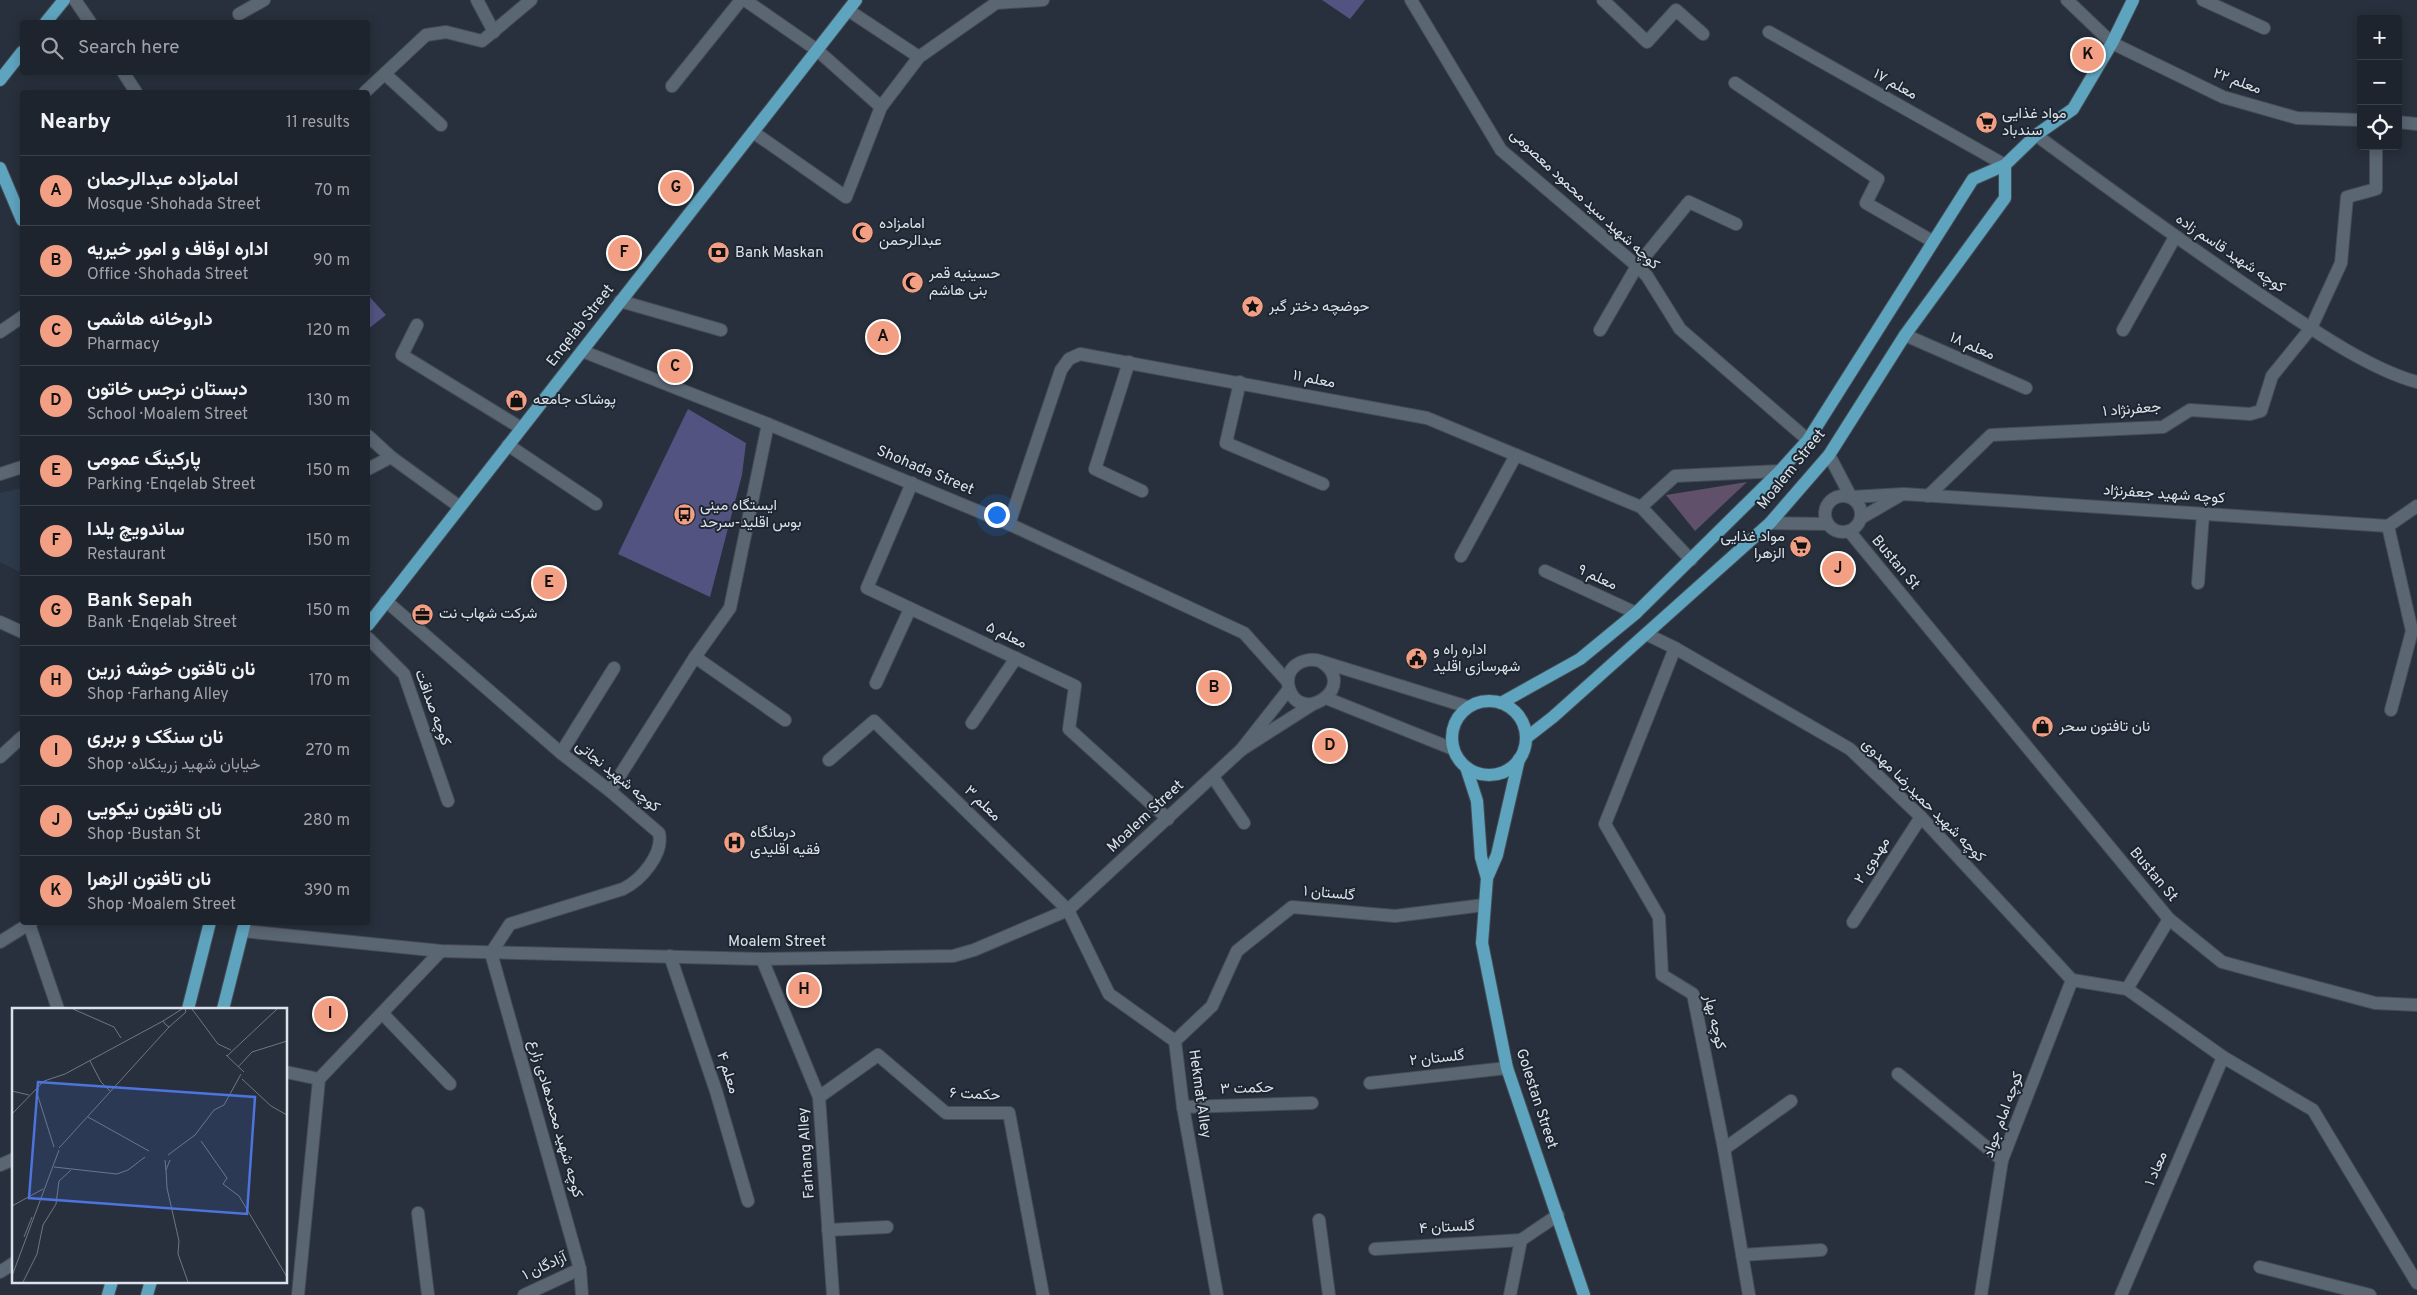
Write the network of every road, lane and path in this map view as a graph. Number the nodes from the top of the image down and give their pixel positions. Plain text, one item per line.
1 (64, 0) edge
2 (75, 0) edge
3 (264, 0) edge
4 (477, 0) edge
5 (531, 0) edge
6 (741, 0) edge
7 (745, 0) edge
8 (1043, 0) edge
9 (1411, 0) edge
10 (1603, 0) edge
11 (2067, 0) edge
12 (2133, 0) edge
13 (2203, 0) edge
14 (852, 5) edge
15 (239, 14) dead end
16 (48, 20) edge
17 (89, 20) edge
18 (2264, 28) dead end
19 (494, 32) junction
20 (1769, 32) dead end
21 (1703, 34) dead end
22 (2112, 43) junction
23 (817, 50) junction
24 (20, 55) edge
25 (919, 57) junction
26 (385, 74) junction
27 (125, 75) edge
28 (0, 80) edge
29 (1735, 83) dead end
30 (672, 86) dead end
31 (135, 90) edge
32 (367, 90) edge
33 (881, 107) junction
34 (2357, 120) edge
35 (2402, 122) edge
36 (2417, 124) edge
37 (441, 125) dead end
38 (753, 132) junction
39 (2036, 135) junction
40 (2376, 150) edge
41 (2005, 166) junction
42 (0, 168) edge
43 (2, 182) edge
44 (20, 216) edge
45 (1736, 224) dead end
46 (2175, 238) junction
47 (1932, 241) junction
48 (1637, 266) junction
49 (620, 301) junction
50 (20, 318) edge
51 (417, 325) dead end
52 (2311, 328) junction
53 (721, 330) dead end
54 (1600, 330) dead end
55 (2123, 330) dead end
56 (0, 332) edge
57 (1905, 335) junction
58 (582, 351) junction
59 (1129, 362) junction
60 (1240, 382) junction
61 (2417, 382) edge
62 (2026, 388) dead end
63 (768, 424) junction
64 (521, 428) junction
65 (370, 438) edge
66 (1808, 440) junction
67 (508, 445) junction
68 (1516, 455) junction
69 (1829, 455) junction
70 (391, 457) junction
71 (370, 468) edge
72 (20, 469) edge
73 (1780, 471) junction
74 (0, 474) edge
75 (912, 484) junction
76 (1323, 484) dead end
77 (1142, 491) dead end
78 (1904, 494) junction
79 (1928, 496) junction
80 (1851, 497) junction
81 (596, 504) dead end
82 (1641, 506) junction
83 (2417, 506) edge
84 (460, 507) junction
85 (2204, 514) junction
86 (1861, 518) junction
87 (1770, 523) junction
88 (1009, 524) junction
89 (1828, 524) junction
90 (2388, 526) junction
91 (1848, 531) junction
92 (1461, 556) dead end
93 (1691, 560) junction
94 (1545, 572) dead end
95 (2198, 583) dead end
96 (386, 601) junction
97 (910, 609) junction
98 (1636, 614) junction
99 (370, 621) edge
100 (3, 627) edge
101 (20, 631) edge
102 (1646, 634) junction
103 (370, 640) edge
104 (1676, 648) junction
105 (695, 657) junction
106 (1016, 658) junction
107 (1320, 661) junction
108 (614, 668) dead end
109 (876, 683) dead end
110 (1289, 686) junction
111 (1326, 698) junction
112 (1501, 703) junction
113 (1313, 704) junction
114 (1468, 707) junction
115 (2390, 710) dead end
116 (785, 720) dead end
117 (972, 723) dead end
118 (1526, 738) junction
119 (20, 739) edge
120 (1453, 749) junction
121 (1241, 750) junction
122 (561, 753) junction
123 (0, 757) edge
124 (1519, 759) junction
125 (829, 760) dead end
126 (1466, 767) junction
127 (1213, 777) junction
128 (610, 791) junction
129 (448, 801) dead end
130 (1921, 817) junction
131 (1168, 819) junction
132 (1244, 823) dead end
133 (1487, 878) junction
134 (1484, 905) junction
135 (1068, 910) junction
136 (2169, 919) junction
137 (1853, 922) dead end
138 (27, 925) edge
139 (31, 925) edge
140 (209, 925) edge
141 (244, 927) edge
142 (0, 942) edge
143 (441, 951) junction
144 (491, 953) junction
145 (670, 956) junction
146 (762, 959) junction
147 (2072, 980) junction
148 (2127, 989) junction
149 (2417, 1005) edge
150 (58, 1008) edge
151 (188, 1008) edge
152 (223, 1008) edge
153 (382, 1013) junction
154 (1176, 1041) junction
155 (2223, 1056) junction
156 (1507, 1068) junction
157 (288, 1072) edge
158 (1898, 1074) dead end
159 (319, 1079) junction
160 (1370, 1083) dead end
161 (450, 1084) dead end
162 (819, 1097) junction
163 (1791, 1101) dead end
164 (1312, 1103) dead end
165 (1183, 1107) junction
166 (1724, 1149) junction
167 (12, 1159) edge
168 (2002, 1160) junction
169 (0, 1165) edge
170 (748, 1201) dead end
171 (418, 1213) dead end
172 (1558, 1215) junction
173 (1319, 1220) dead end
174 (887, 1227) dead end
175 (828, 1230) junction
176 (1521, 1240) junction
177 (1375, 1249) dead end
178 (1820, 1250) dead end
179 (1742, 1255) junction
180 (12, 1263) edge
181 (2260, 1267) dead end
182 (580, 1269) junction
183 (0, 1272) edge
184 (112, 1282) edge
185 (151, 1282) edge
186 (2417, 1283) edge
187 (1986, 1293) edge
188 (108, 1295) edge
189 (147, 1295) edge
190 (298, 1295) edge
191 (428, 1295) edge
192 (524, 1295) edge
193 (582, 1295) edge
194 (833, 1295) edge
195 (1043, 1295) edge
196 (1217, 1295) edge
197 (1329, 1295) edge
198 (1510, 1295) edge
199 (1584, 1295) edge
200 (1749, 1295) edge
201 (2121, 1295) edge
202 (2370, 1295) edge

1 - 16 main road
2 - 17 street
3 - 15 street
4 - 19 street
5 - 19 street
6 - 30 street
7 - 23 street
8 - 25 street
9 - 48 street, کوچه شهید سید محمود معصومی
10 - 21 street
11 - 22 street, معلم ۲۲
12 - 22 main road, Moalem Street
13 - 18 street
14 - 23 main road, Enqelab Street
14 - 25 street
19 - 26 street
20 - 41 street, معلم ۱۷
22 - 34 street, معلم ۲۲
22 - 39 main road, Moalem Street
23 - 33 street
23 - 38 main road, Enqelab Street
24 - 28 main road
25 - 33 street
26 - 32 street
26 - 37 street
27 - 31 street
29 - 47 street
33 - 38 street
35 - 36 street
38 - 49 main road, Enqelab Street
39 - 41 main road, Moalem Street
39 - 46 street, کوچه شهید قاسم زاده
40 - 52 street
41 - 47 main road, Moalem Street
41 - 57 main road, Moalem Street
42 - 43 main road
43 - 44 main road
45 - 48 street
46 - 52 street, کوچه شهید قاسم زاده
46 - 55 street
47 - 66 main road, Moalem Street
48 - 54 street
48 - 66 street, کوچه شهید سید محمود معصومی
49 - 53 street
49 - 58 main road, Enqelab Street
50 - 56 street
51 - 64 street
52 - 61 street, کوچه شهید قاسم زاده
52 - 79 street, جعفرنژاد ۱
57 - 62 street, معلم ۱۸
57 - 69 main road, Moalem Street
58 - 63 street, Shohada Street
58 - 64 main road, Enqelab Street
59 - 60 street, معلم ۱۱
59 - 77 street
59 - 88 street, معلم ۱۱
60 - 68 street, معلم ۱۱
60 - 76 street
63 - 75 street, Shohada Street
63 - 105 street
64 - 67 main road, Enqelab Street
65 - 70 street
66 - 73 main road, Moalem Street
67 - 81 street
67 - 84 main road, Enqelab Street
68 - 82 street, معلم ۱۱
68 - 92 street
69 - 80 street
69 - 87 main road, Moalem Street
70 - 71 street
70 - 84 street
72 - 74 street
73 - 82 street
73 - 93 main road, Moalem Street
75 - 88 street, Shohada Street
75 - 97 street, معلم ۵
78 - 79 street, کوچه شهید جعفرنژاد
78 - 80 street, کوچه شهید جعفرنژاد
78 - 86 street
79 - 85 street, کوچه شهید جعفرنژاد
80 - 86 street
80 - 89 street
82 - 93 street, معلم ۱۱
83 - 90 street
84 - 96 main road, Enqelab Street
85 - 90 street, کوچه شهید جعفرنژاد
85 - 95 street
86 - 91 street
87 - 89 street
87 - 102 main road, Moalem Street
88 - 110 street, Shohada Street
89 - 91 street
90 - 115 street
91 - 136 street, Bustan St
93 - 98 main road, Moalem Street
94 - 98 street, معلم ۹
96 - 99 main road, Enqelab Street
96 - 122 street, کوچه شهید نجاتی
97 - 106 street, معلم ۵
97 - 109 street
98 - 112 main road, Moalem Street
100 - 101 street
102 - 104 street, کوچه شهید حمیدرضا مهدوی
102 - 118 main road, Moalem Street
103 - 129 street, کوچه صداقت
104 - 130 street, کوچه شهید حمیدرضا مهدوی
104 - 166 street, کوچه بهار
105 - 116 street
105 - 128 street
106 - 117 street
106 - 131 street, معلم ۵
107 - 110 street
107 - 111 street
107 - 114 street
108 - 122 street
110 - 113 street
110 - 121 street, Moalem Street
111 - 113 street
111 - 120 street
112 - 114 main road
112 - 118 main road
113 - 121 street, Moalem Street
114 - 120 main road
118 - 124 main road
119 - 123 street
120 - 126 main road
121 - 127 street, Moalem Street
122 - 128 street, کوچه شهید نجاتی
124 - 126 main road
124 - 133 main road
125 - 135 street, معلم ۳
126 - 133 main road
127 - 131 street, Moalem Street
127 - 132 street
128 - 144 street, کوچه شهید نجاتی
130 - 137 street, مهدوی ۲
130 - 147 street, کوچه شهید حمیدرضا مهدوی
131 - 135 street, Moalem Street
133 - 134 main road, Golestan Street
134 - 154 street, گلستان ۱
134 - 156 main road, Golestan Street
135 - 146 street, Moalem Street
135 - 154 street, Hekmat Alley
136 - 148 street, Bustan St
136 - 149 street
138 - 142 street
139 - 150 street
140 - 151 main road
141 - 143 street, Moalem Street
141 - 152 main road
143 - 144 street, Moalem Street
143 - 153 street
144 - 145 street, Moalem Street
144 - 182 street, کوچه شهید محمدهادی زارع
145 - 146 street, Moalem Street
145 - 170 street, معلم ۴
146 - 162 street, Farhang Alley
147 - 148 street
147 - 168 street, کوچه امام جواد
148 - 155 street
153 - 159 street
153 - 161 street
154 - 165 street, Hekmat Alley
155 - 186 street
155 - 201 street, معاد ۱
156 - 160 street, گلستان ۲
156 - 172 main road, Golestan Street
157 - 159 street
158 - 168 street
159 - 190 street
162 - 175 street, Farhang Alley
162 - 195 street, حکمت ۶
163 - 166 street
164 - 165 street, حکمت ۳
165 - 196 street, Hekmat Alley
166 - 179 street, کوچه بهار
167 - 169 street
168 - 187 street, کوچه امام جواد
171 - 191 street
172 - 176 street
172 - 199 main road, Golestan Street
173 - 197 street
174 - 175 street
175 - 194 street, Farhang Alley
176 - 177 street, گلستان ۴
176 - 198 street
178 - 179 street
179 - 200 street, کوچه بهار
180 - 183 street
181 - 202 street
182 - 192 street, آزادگان ۱
182 - 193 street, کوچه شهید محمدهادی زارع
184 - 188 main road
185 - 189 main road

